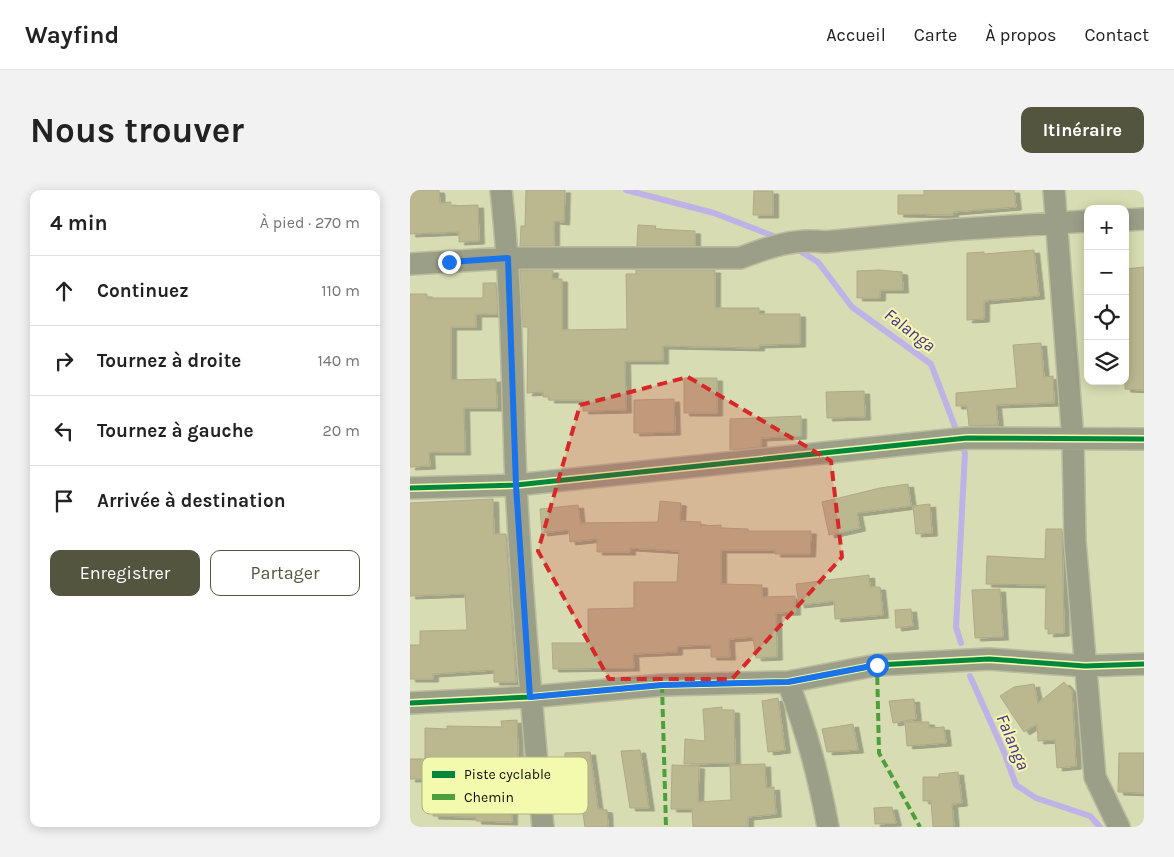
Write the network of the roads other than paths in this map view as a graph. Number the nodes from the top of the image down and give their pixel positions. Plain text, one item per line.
1 (501, 190) edge
2 (1054, 190) edge
3 (1144, 219) edge
4 (1129, 220) edge
5 (1084, 221) edge
6 (1055, 222) junction
7 (508, 258) junction
8 (410, 264) edge
9 (1144, 439) edge
10 (1073, 440) junction
11 (516, 485) junction
12 (410, 488) edge
13 (1144, 664) edge
14 (1085, 666) junction
15 (788, 682) junction
16 (530, 697) junction
17 (410, 702) edge
18 (536, 757) edge
19 (542, 814) edge
20 (543, 827) edge
21 (828, 827) edge
22 (1119, 827) edge

1 - 7 street
2 - 6 street
3 - 4 street
5 - 6 street
6 - 7 street
6 - 10 street
7 - 8 street
7 - 11 street
9 - 10 street
10 - 11 street
10 - 14 street
11 - 12 street
11 - 16 street
13 - 14 street
14 - 15 street
14 - 22 street
15 - 16 street
15 - 21 street
16 - 17 street
16 - 18 street
19 - 20 street

